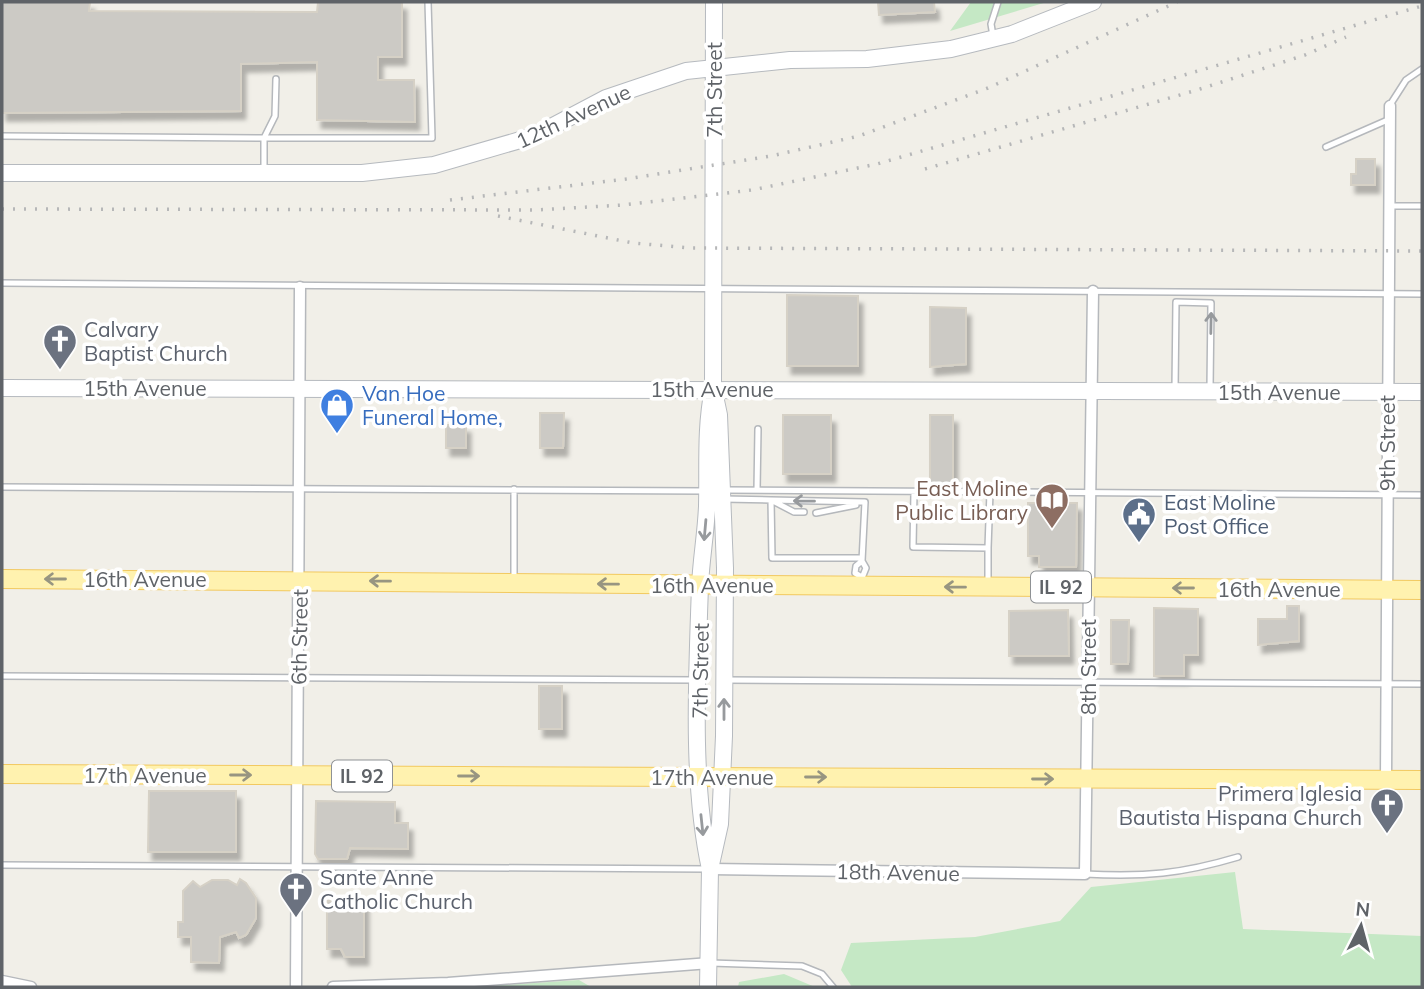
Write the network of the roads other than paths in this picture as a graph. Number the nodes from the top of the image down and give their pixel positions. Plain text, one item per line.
1 (428, 2) edge
2 (714, 2) edge
3 (998, 2) edge
4 (1093, 2) edge
5 (993, 40) junction
6 (715, 68) junction
7 (1422, 69) edge
8 (276, 79) dead end
9 (1390, 106) joint
10 (1390, 119) junction
11 (2, 136) edge
12 (264, 138) junction
13 (1326, 147) dead end
14 (2, 173) edge
15 (264, 173) junction
16 (1391, 206) junction
17 (1422, 206) edge
18 (2, 283) edge
19 (300, 287) junction
20 (715, 289) junction
21 (1093, 292) junction
22 (1389, 294) junction
23 (1422, 294) edge
24 (2, 388) edge
25 (299, 388) junction
26 (713, 389) junction
27 (1090, 391) junction
28 (1175, 391) junction
29 (1210, 391) junction
30 (1387, 392) junction
31 (1422, 392) edge
32 (758, 429) dead end
33 (2, 487) edge
34 (299, 488) junction
35 (514, 489) junction
36 (757, 490) junction
37 (914, 492) junction
38 (990, 492) junction
39 (717, 493) junction
40 (1089, 493) junction
41 (1387, 494) junction
42 (1422, 495) edge
43 (771, 500) junction
44 (865, 502) junction
45 (804, 512) dead end
46 (816, 513) dead end
47 (988, 548) junction
48 (862, 559) junction
49 (2, 579) edge
50 (299, 580) junction
51 (860, 581) junction
52 (514, 583) junction
53 (700, 585) junction
54 (724, 585) junction
55 (988, 587) junction
56 (1088, 587) junction
57 (1386, 590) junction
58 (1422, 590) edge
59 (2, 676) edge
60 (298, 678) junction
61 (699, 680) junction
62 (724, 680) junction
63 (1088, 682) junction
64 (1388, 684) junction
65 (1422, 684) edge
66 (2, 774) edge
67 (298, 775) junction
68 (699, 777) junction
69 (723, 777) junction
70 (1087, 779) junction
71 (1386, 779) junction
72 (1422, 780) edge
73 (1238, 857) dead end
74 (2, 865) edge
75 (298, 866) junction
76 (710, 869) junction
77 (1086, 874) junction
78 (710, 963) junction
79 (2, 981) edge
80 (31, 987) edge
81 (296, 987) edge
82 (333, 987) edge
83 (708, 987) edge
84 (833, 987) edge

1 - 12 lane
2 - 6 street, 7th Street
3 - 5 lane
4 - 5 street, 12th Avenue
5 - 6 street, 12th Avenue
6 - 15 street, 12th Avenue
6 - 20 street, 7th Street
7 - 9 lane
8 - 12 lane
9 - 10 street, 9th Street
10 - 13 lane
10 - 16 street, 9th Street
11 - 12 lane
12 - 15 lane
14 - 15 street, 12th Avenue
16 - 17 lane
16 - 22 street, 9th Street
18 - 19 lane
19 - 20 lane
19 - 25 street, 6th Street
20 - 21 lane
20 - 26 street, 7th Street
21 - 22 lane
21 - 27 street, 8th Street
22 - 23 lane
22 - 30 street, 9th Street
24 - 25 street, 15th Avenue
25 - 26 street, 15th Avenue
25 - 34 street, 6th Street
26 - 27 street, 15th Avenue
26 - 39 street, 7th Street
27 - 28 street, 15th Avenue
27 - 40 street, 8th Street
28 - 29 street, 15th Avenue
29 -> 28 lane
29 - 30 street, 15th Avenue
30 - 31 street, 15th Avenue
30 - 41 street, 9th Street
32 - 36 lane
33 - 34 lane
34 - 35 lane
34 - 50 street, 6th Street
35 - 39 lane
35 - 52 lane
36 - 37 lane
36 - 39 lane
37 - 38 lane
37 - 47 lane
38 - 40 lane
38 - 47 lane
39 - 43 lane
39 -> 53 street, 7th Street
39 - 54 street, 7th Street
40 - 41 lane
40 - 56 street, 8th Street
41 - 42 lane
41 - 57 street, 9th Street
44 -> 43 lane
43 - 45 lane
43 - 48 lane
44 - 46 lane
44 - 48 lane
47 - 55 lane
48 - 51 lane
50 -> 49 main road, 16th Avenue / IL 92
52 -> 50 main road, 16th Avenue / IL 92
50 - 60 street, 6th Street
51 - 54 main road, 16th Avenue / IL 92
55 -> 51 main road, 16th Avenue / IL 92
53 -> 52 main road, 16th Avenue / IL 92
53 - 54 main road, 16th Avenue / IL 92
53 - 61 street, 7th Street
54 - 62 street, 7th Street
55 - 56 main road, 16th Avenue / IL 92
57 -> 56 main road, 16th Avenue / IL 92
56 - 63 street, 8th Street
57 - 58 main road, 16th Avenue / IL 92
57 - 64 street, 9th Street
59 - 60 lane
60 - 61 lane
60 - 67 street, 6th Street
61 - 68 street, 7th Street
62 - 63 lane
69 -> 62 street, 7th Street
63 - 64 lane
63 - 70 street, 8th Street
64 - 65 lane
64 - 71 street, 9th Street
66 -> 67 main road, 17th Avenue / IL 92
67 -> 68 main road, 17th Avenue / IL 92
67 - 75 street, 6th Street
68 - 69 main road, 17th Avenue / IL 92
68 -> 76 street, 7th Street
69 -> 70 main road, 17th Avenue / IL 92
69 - 76 street, 7th Street
70 - 71 main road, 17th Avenue / IL 92
70 - 77 street, 8th Street
71 - 72 main road, 17th Avenue / IL 92
73 - 77 lane
74 - 75 lane
75 - 76 lane
75 - 81 street, 6th Street
76 - 77 street, 18th Avenue
76 - 78 street, 7th Street
78 - 82 street
78 - 83 street, 7th Street
78 - 84 lane
79 - 80 street

